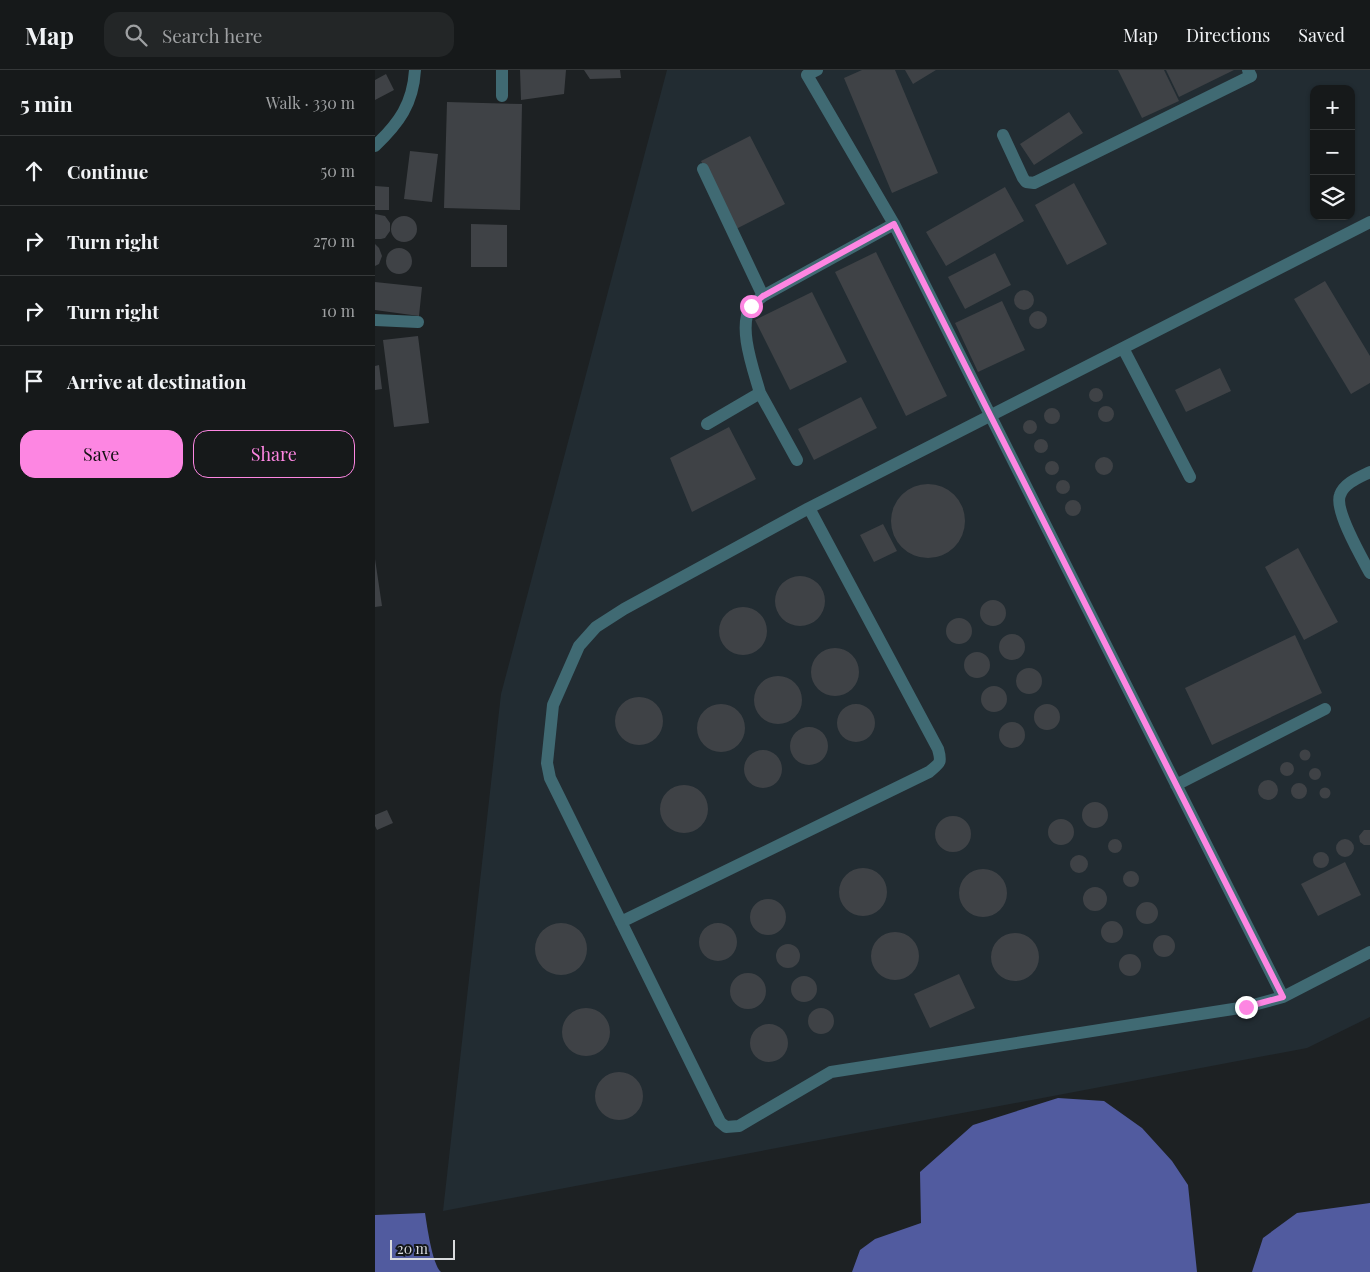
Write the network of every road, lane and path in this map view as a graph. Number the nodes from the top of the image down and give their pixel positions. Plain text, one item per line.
1 (415, 70) edge
2 (502, 70) edge
3 (809, 72) edge
4 (1254, 72) edge
5 (502, 96) dead end
6 (1003, 135) dead end
7 (375, 146) edge
8 (703, 169) dead end
9 (1370, 222) edge
10 (894, 224) junction
11 (763, 296) junction
12 (375, 320) edge
13 (418, 322) dead end
14 (1123, 348) junction
15 (760, 392) junction
16 (990, 416) junction
17 (707, 424) dead end
18 (797, 460) dead end
19 (1370, 472) edge
20 (1190, 477) dead end
21 (809, 508) junction
22 (1370, 573) edge
23 (1325, 709) dead end
24 (1176, 785) junction
25 (621, 922) junction
26 (1370, 952) edge
27 (1283, 997) junction

1 - 7 street
2 - 5 street
3 - 10 street
4 - 6 street
8 - 11 street
9 - 14 street
10 - 11 street
10 - 16 street
11 - 15 street
12 - 13 street
14 - 16 street
14 - 20 street
15 - 17 street
15 - 18 street
16 - 21 street
16 - 24 street
19 - 22 street
21 - 25 street
21 - 25 street
23 - 24 street
24 - 27 street
25 - 27 street
26 - 27 street

